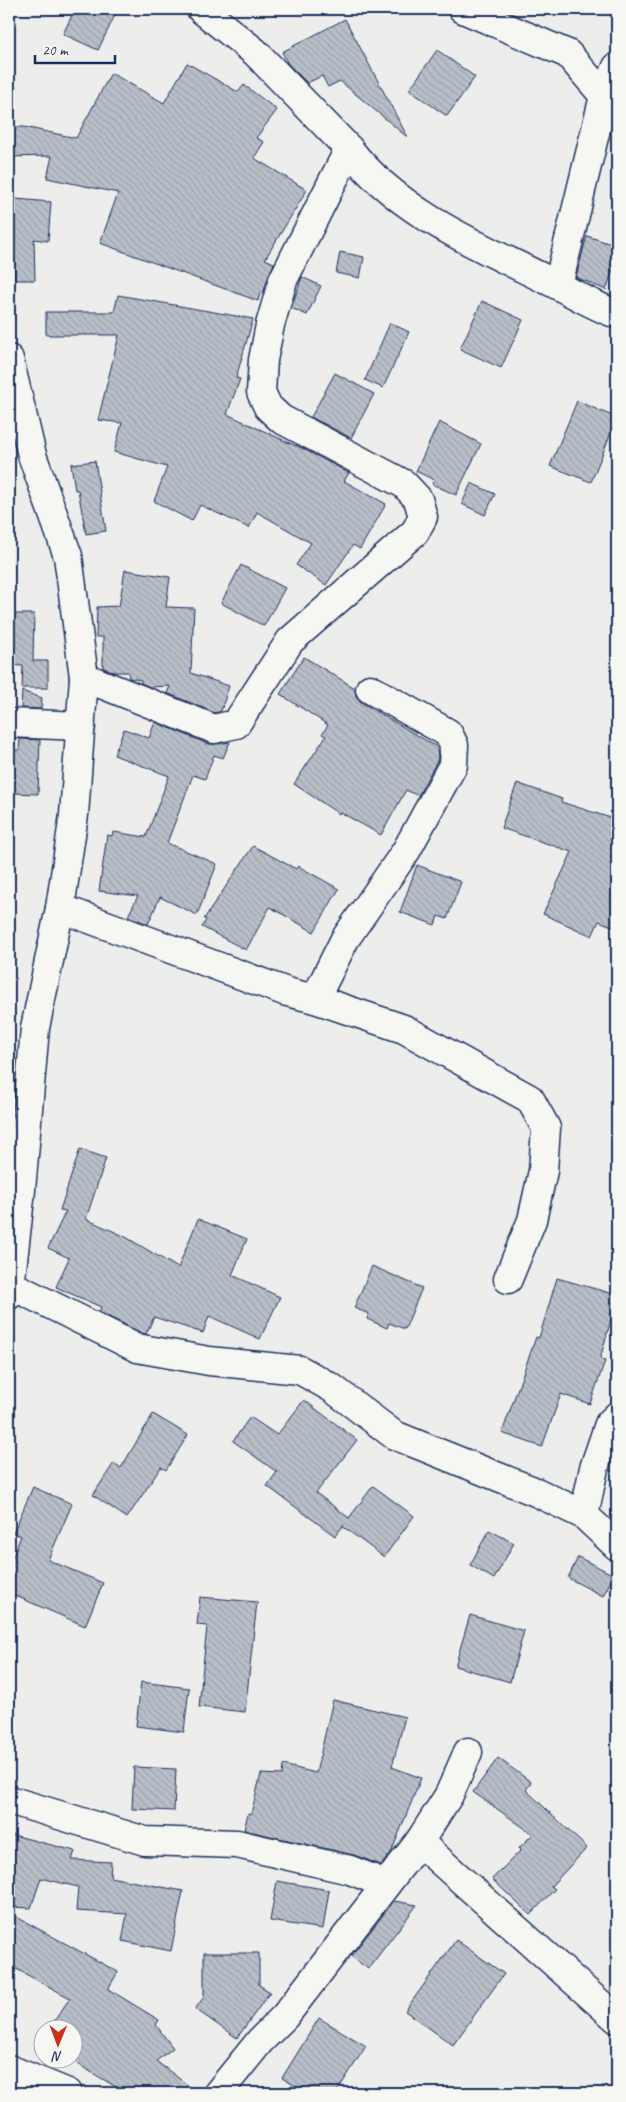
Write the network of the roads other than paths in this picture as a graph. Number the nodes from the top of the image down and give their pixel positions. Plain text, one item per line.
1 (201, 9) edge
2 (464, 9) edge
3 (617, 67) edge
4 (604, 96) junction
5 (349, 149) junction
6 (558, 285) junction
7 (617, 314) edge
8 (9, 358) edge
9 (20, 454) edge
10 (84, 677) junction
11 (370, 689) dead end
12 (9, 723) edge
13 (81, 726) junction
14 (60, 908) junction
15 (314, 999) junction
16 (508, 1279) dead end
17 (10, 1290) edge
18 (617, 1416) edge
19 (584, 1515) junction
20 (617, 1546) edge
21 (468, 1752) dead end
22 (9, 1800) edge
23 (419, 1842) junction
24 (386, 1884) junction
25 (617, 2018) edge
26 (9, 2069) edge
27 (68, 2093) edge
28 (218, 2093) edge

1 - 5 street
2 - 4 street
3 - 4 street
4 - 6 street
5 - 6 street
5 - 10 street
6 - 7 street
8 - 9 street
9 - 10 street
10 - 13 street
11 - 15 street
12 - 13 street
13 - 14 street
14 - 15 street
14 - 17 street
15 - 16 street
17 - 19 street
18 - 19 street
19 - 20 street
21 - 23 street
22 - 24 street
23 - 24 street
23 - 25 street
24 - 28 street
26 - 27 street

